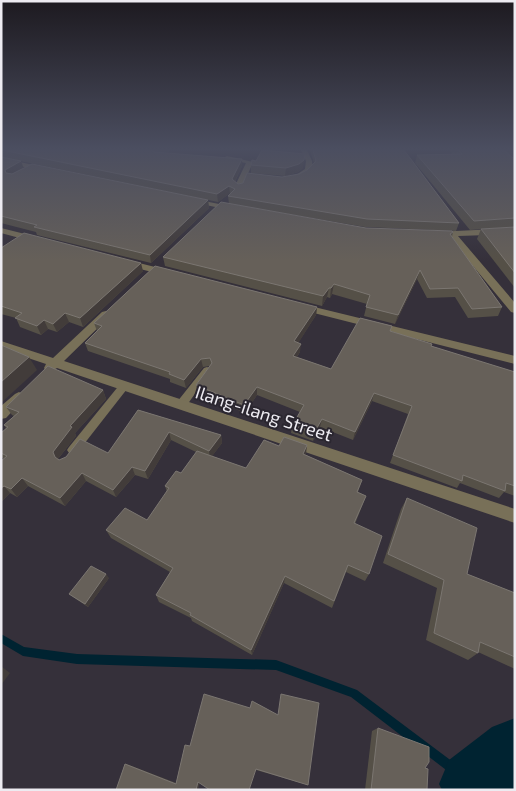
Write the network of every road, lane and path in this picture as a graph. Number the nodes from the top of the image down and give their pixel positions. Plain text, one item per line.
1 (228, 197) edge
2 (179, 198) edge
3 (215, 209) junction
4 (248, 211) edge
5 (461, 228) edge
6 (1, 230) edge
7 (515, 231) edge
8 (426, 235) edge
9 (466, 235) junction
10 (453, 236) junction
11 (49, 242) edge
12 (115, 260) edge
13 (181, 276) edge
14 (296, 305) edge
15 (111, 309) edge
16 (515, 310) edge
17 (1, 345) edge
18 (515, 360) edge
19 (54, 363) junction
20 (207, 370) edge
21 (41, 376) edge
22 (124, 386) junction
23 (28, 389) edge
24 (181, 405) junction
25 (1, 414) edge
26 (65, 461) edge
27 (515, 516) edge

1 - 3 street
2 - 3 street
3 - 4 street
5 - 9 street
6 - 11 street
7 - 9 street
8 - 10 street
9 - 10 street
10 - 16 street
12 - 13 street
14 - 18 street
15 - 19 street
17 - 19 street, Ilang-ilang Street
19 - 21 street
19 - 22 street, Ilang-ilang Street
20 - 24 lane
22 - 24 street, Ilang-ilang Street
22 - 26 lane
23 - 25 street
24 - 27 street, Ilang-ilang Street

